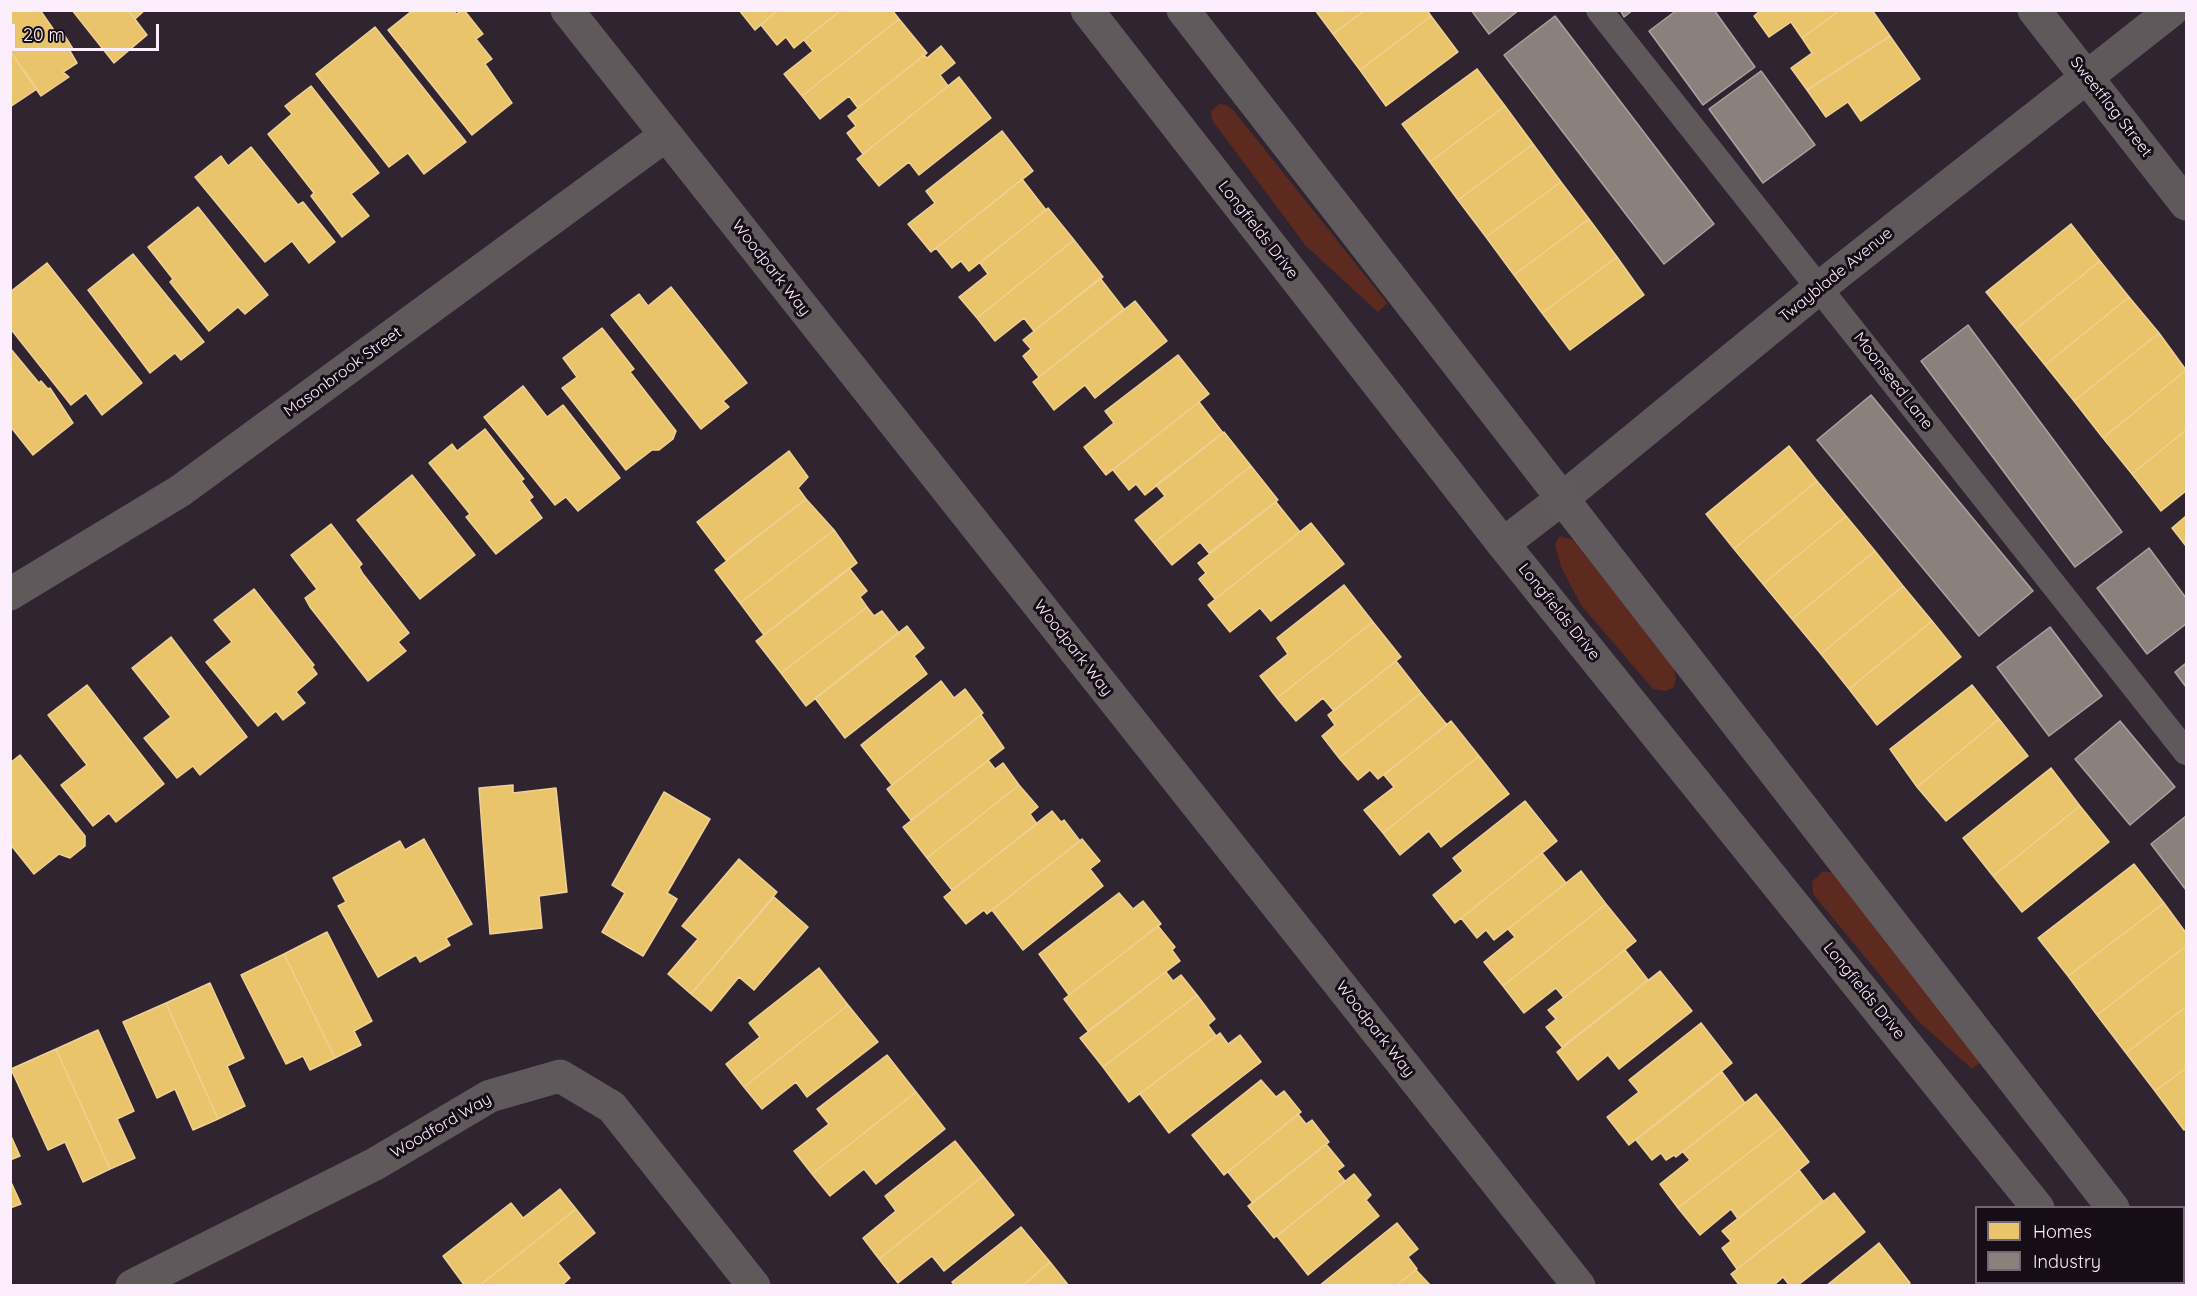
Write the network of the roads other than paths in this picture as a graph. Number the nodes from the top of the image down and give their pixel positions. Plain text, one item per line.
1 (567, 10) edge
2 (1087, 10) edge
3 (1183, 10) edge
4 (1599, 10) edge
5 (2034, 10) edge
6 (2172, 10) edge
7 (2088, 77) junction
8 (666, 135) junction
9 (2187, 204) edge
10 (1819, 288) junction
11 (1563, 498) junction
12 (1503, 544) junction
13 (10, 594) edge
14 (2187, 752) edge
15 (2036, 1206) edge
16 (2112, 1206) edge
17 (132, 1286) edge
18 (754, 1286) edge
19 (1579, 1286) edge

1 - 8 street, Woodpark Way
2 - 12 street, Longfields Drive
3 - 11 street
4 - 10 lane, Moonseed Lane
5 - 7 street, Sweetflag Street
6 - 7 street, Twayblade Avenue
7 - 9 street, Sweetflag Street
7 - 10 street, Twayblade Avenue
8 - 13 street, Masonbrook Street
8 - 19 street, Woodpark Way
10 - 11 street, Twayblade Avenue
10 - 14 lane, Moonseed Lane
11 - 12 street, Twayblade Avenue
11 - 16 street
12 - 15 street, Longfields Drive
17 - 18 street, Woodford Way

